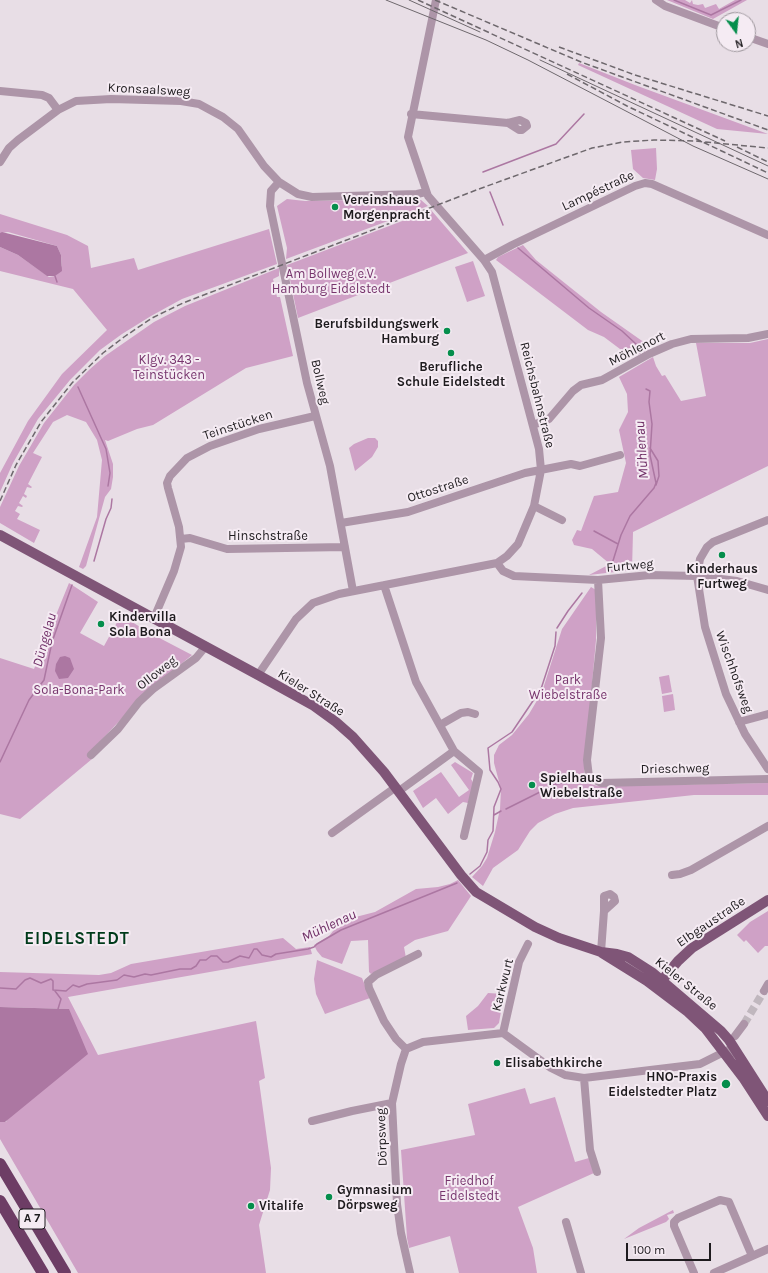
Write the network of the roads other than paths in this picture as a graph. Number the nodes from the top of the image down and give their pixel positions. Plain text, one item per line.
1 (436, 0) edge
2 (656, 0) edge
3 (716, 25) edge
4 (756, 40) edge
5 (768, 44) edge
6 (0, 91) edge
7 (58, 110) junction
8 (411, 114) junction
9 (508, 123) dead end
10 (0, 162) edge
11 (279, 182) junction
12 (426, 192) junction
13 (768, 235) edge
14 (484, 260) junction
15 (768, 334) edge
16 (315, 416) junction
17 (533, 425) junction
18 (620, 455) dead end
19 (541, 470) junction
20 (534, 506) junction
21 (562, 520) dead end
22 (768, 520) edge
23 (341, 523) junction
24 (0, 535) edge
25 (181, 539) junction
26 (345, 547) junction
27 (497, 563) junction
28 (697, 576) junction
29 (598, 580) junction
30 (384, 585) junction
31 (768, 590) edge
32 (353, 591) junction
33 (154, 618) junction
34 (206, 646) junction
35 (258, 675) junction
36 (475, 714) dead end
37 (768, 714) edge
38 (739, 722) junction
39 (440, 725) junction
40 (454, 751) junction
41 (91, 755) dead end
42 (768, 769) edge
43 (768, 779) edge
44 (397, 789) junction
45 (768, 826) edge
46 (332, 833) dead end
47 (464, 836) dead end
48 (672, 874) dead end
49 (768, 900) edge
50 (604, 911) dead end
51 (528, 944) dead end
52 (601, 952) junction
53 (418, 954) dead end
54 (659, 984) junction
55 (744, 1024) tunnel mouth
56 (504, 1033) junction
57 (735, 1036) dead end
58 (406, 1049) junction
59 (723, 1051) junction
60 (741, 1058) junction
61 (584, 1078) junction
62 (768, 1101) edge
63 (392, 1103) junction
64 (768, 1116) edge
65 (312, 1121) dead end
66 (0, 1164) edge
67 (597, 1172) dead end
68 (0, 1200) edge
69 (566, 1222) dead end
70 (768, 1249) edge
71 (752, 1256) junction
72 (42, 1273) edge
73 (65, 1273) edge
74 (410, 1273) edge
75 (581, 1273) edge
76 (694, 1273) edge
77 (714, 1273) edge

1 - 8 street, Reichsbahnstraße
2 - 3 street
4 - 5 street
6 - 7 street
7 - 10 street, Kronsaalsweg
7 - 11 street, Kronsaalsweg
8 - 9 street
8 - 12 street, Reichsbahnstraße
11 - 12 street, Kronsaalsweg
11 - 16 street, Bollweg
12 - 14 street, Reichsbahnstraße
13 - 14 street, Lampéstraße
14 - 17 street, Reichsbahnstraße
15 - 17 street, Möhlenort
16 - 23 street, Bollweg
16 - 25 street, Teinstücken
17 - 19 street, Reichsbahnstraße
18 - 19 street, Ottostraße
19 - 20 street, Reichsbahnstraße
19 - 23 street, Ottostraße
20 - 21 street
20 - 27 street, Reichsbahnstraße
22 - 28 street
23 - 26 street, Bollweg
24 - 33 main road, Kieler Straße
25 - 26 street, Hinschstraße
25 - 33 street
26 - 32 street, Bollweg
27 - 29 street, Furtweg
27 - 30 street, Reichsbahnstraße
28 - 29 street, Furtweg
28 - 31 street, Furtweg
28 - 38 street, Wischhofsweg
29 - 43 street, Drieschweg
30 - 32 street, Reichsbahnstraße
30 - 39 street
32 - 35 street, Reichsbahnstraße
33 - 34 main road, Kieler Straße
34 - 35 main road, Kieler Straße
34 - 41 street, Olloweg
35 - 44 main road, Kieler Straße
36 - 39 street
37 - 38 street
38 - 42 street, Wischhofsweg
39 - 40 street
40 - 44 street
40 - 47 street
44 - 46 street
44 - 52 main road, Kieler Straße
45 - 48 street
49 - 54 main road, Elbgaustraße
50 - 52 street
51 - 56 street, Karkwurt
52 - 54 main road, Kieler Straße
53 - 58 street
54 - 59 main road, Kieler Straße
54 - 60 main road, Kieler Straße
55 - 57 street
56 - 58 street
56 - 61 street
58 - 63 street, Dörpsweg
59 - 60 street
59 - 61 street
59 - 64 main road, Kieler Straße
60 - 62 main road, Kieler Straße
61 - 67 street
63 - 65 street
63 - 74 street, Dörpsweg
66 - 73 highway, A 7
68 - 72 highway, A 7
69 - 75 street
70 - 71 street
71 - 76 street
71 - 77 street

